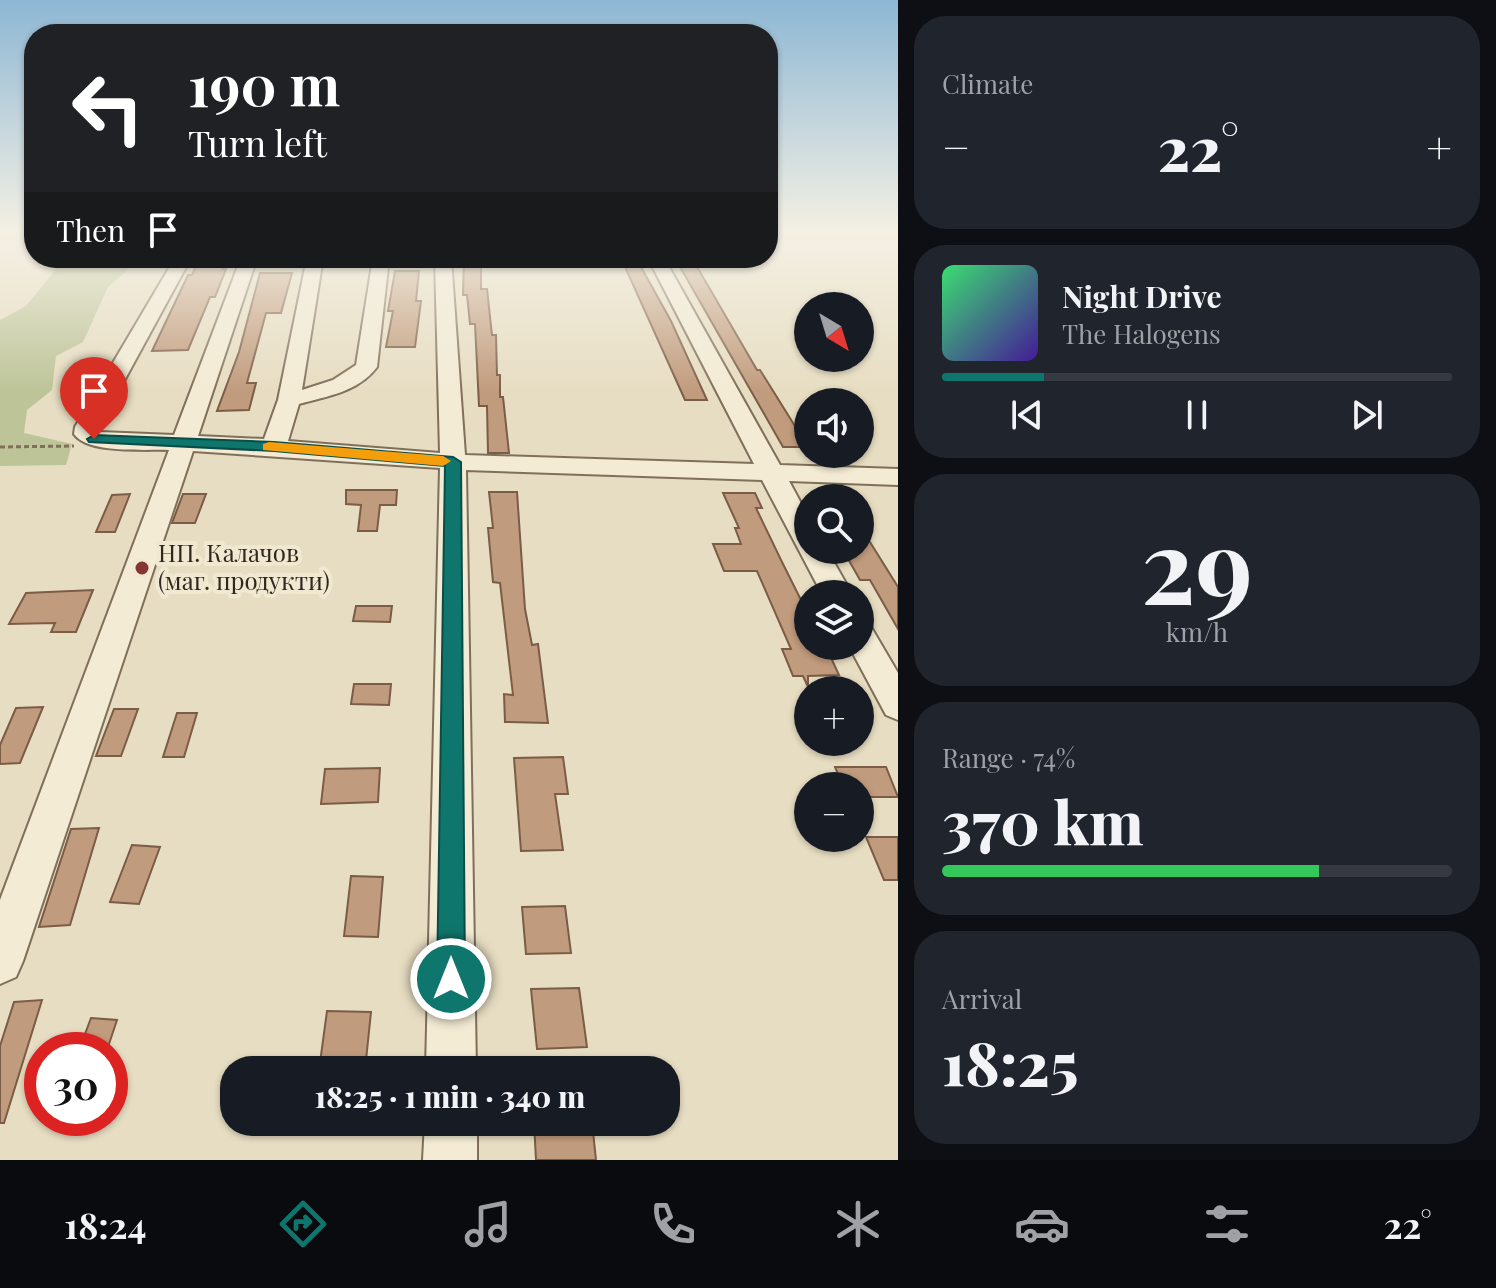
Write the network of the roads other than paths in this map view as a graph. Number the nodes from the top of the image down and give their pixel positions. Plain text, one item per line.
1 (168, 284) edge
2 (239, 284) edge
3 (310, 284) edge
4 (377, 284) edge
5 (444, 284) edge
6 (670, 284) edge
7 (289, 400) junction
8 (181, 444) junction
9 (274, 447) junction
10 (453, 462) junction
11 (772, 475) junction
12 (898, 477) edge
13 (794, 515) edge
14 (873, 660) edge
15 (898, 705) edge
16 (0, 961) edge
17 (451, 1056) edge
18 (451, 1136) edge
19 (450, 1160) edge

1 - 8 street
2 - 8 street
3 - 7 street
4 - 7 street
5 - 10 street
6 - 11 street
7 - 9 street
8 - 9 street
8 - 16 street
9 - 10 street
10 - 11 street
10 - 17 street
11 - 12 street
11 - 13 street
14 - 15 street
18 - 19 street

